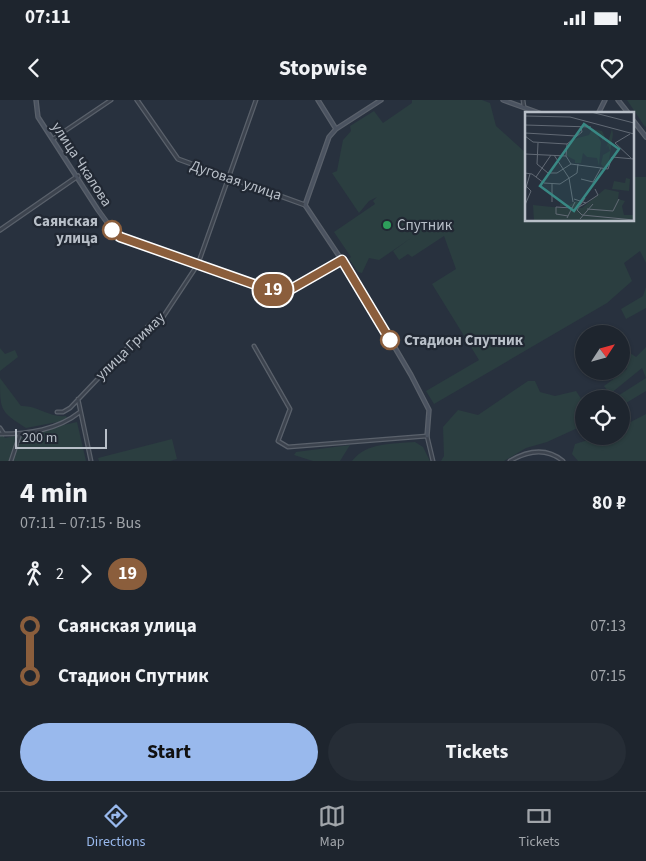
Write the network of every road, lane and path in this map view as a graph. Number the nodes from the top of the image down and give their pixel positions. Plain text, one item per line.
1 (36, 100) edge
2 (111, 100) edge
3 (137, 100) edge
4 (256, 100) edge
5 (318, 100) edge
6 (381, 100) edge
7 (503, 100) edge
8 (523, 100) edge
9 (605, 100) edge
10 (618, 100) edge
11 (524, 107) junction
12 (537, 112) edge
13 (599, 112) edge
14 (627, 112) edge
15 (634, 121) edge
16 (336, 128) junction
17 (645, 134) edge
18 (53, 139) junction
19 (78, 176) junction
20 (228, 177) junction
21 (305, 205) junction
22 (0, 230) edge
23 (342, 260) junction
24 (198, 264) junction
25 (254, 346) dead end
26 (78, 399) junction
27 (57, 412) dead end
28 (80, 412) junction
29 (0, 428) edge
30 (2, 434) edge
31 (20, 434) junction
32 (427, 436) junction
33 (11, 461) edge
34 (91, 461) edge
35 (433, 461) edge
36 (510, 461) edge
37 (563, 461) edge

1 - 18 main road, улица Чкалова
2 - 18 street
3 - 20 street, Дуговая улица
4 - 20 street, улица Гримау
5 - 16 main road
6 - 16 main road
7 - 11 main road
8 - 11 street
9 - 13 main road
10 - 14 main road
11 - 12 main road
15 - 17 main road
16 - 21 main road
18 - 19 main road, улица Чкалова
19 - 22 street
19 - 24 main road, улица Чкалова
20 - 21 street, Дуговая улица
20 - 24 street, улица Гримау
21 - 23 main road
23 - 24 main road, улица Чкалова
23 - 32 main road
24 - 26 street, улица Гримау
25 - 32 street
26 - 27 street, улица Гримау
26 - 28 street
28 - 31 street
28 - 34 street
29 - 30 street
30 - 31 street
31 - 33 street
32 - 35 street
36 - 37 street

